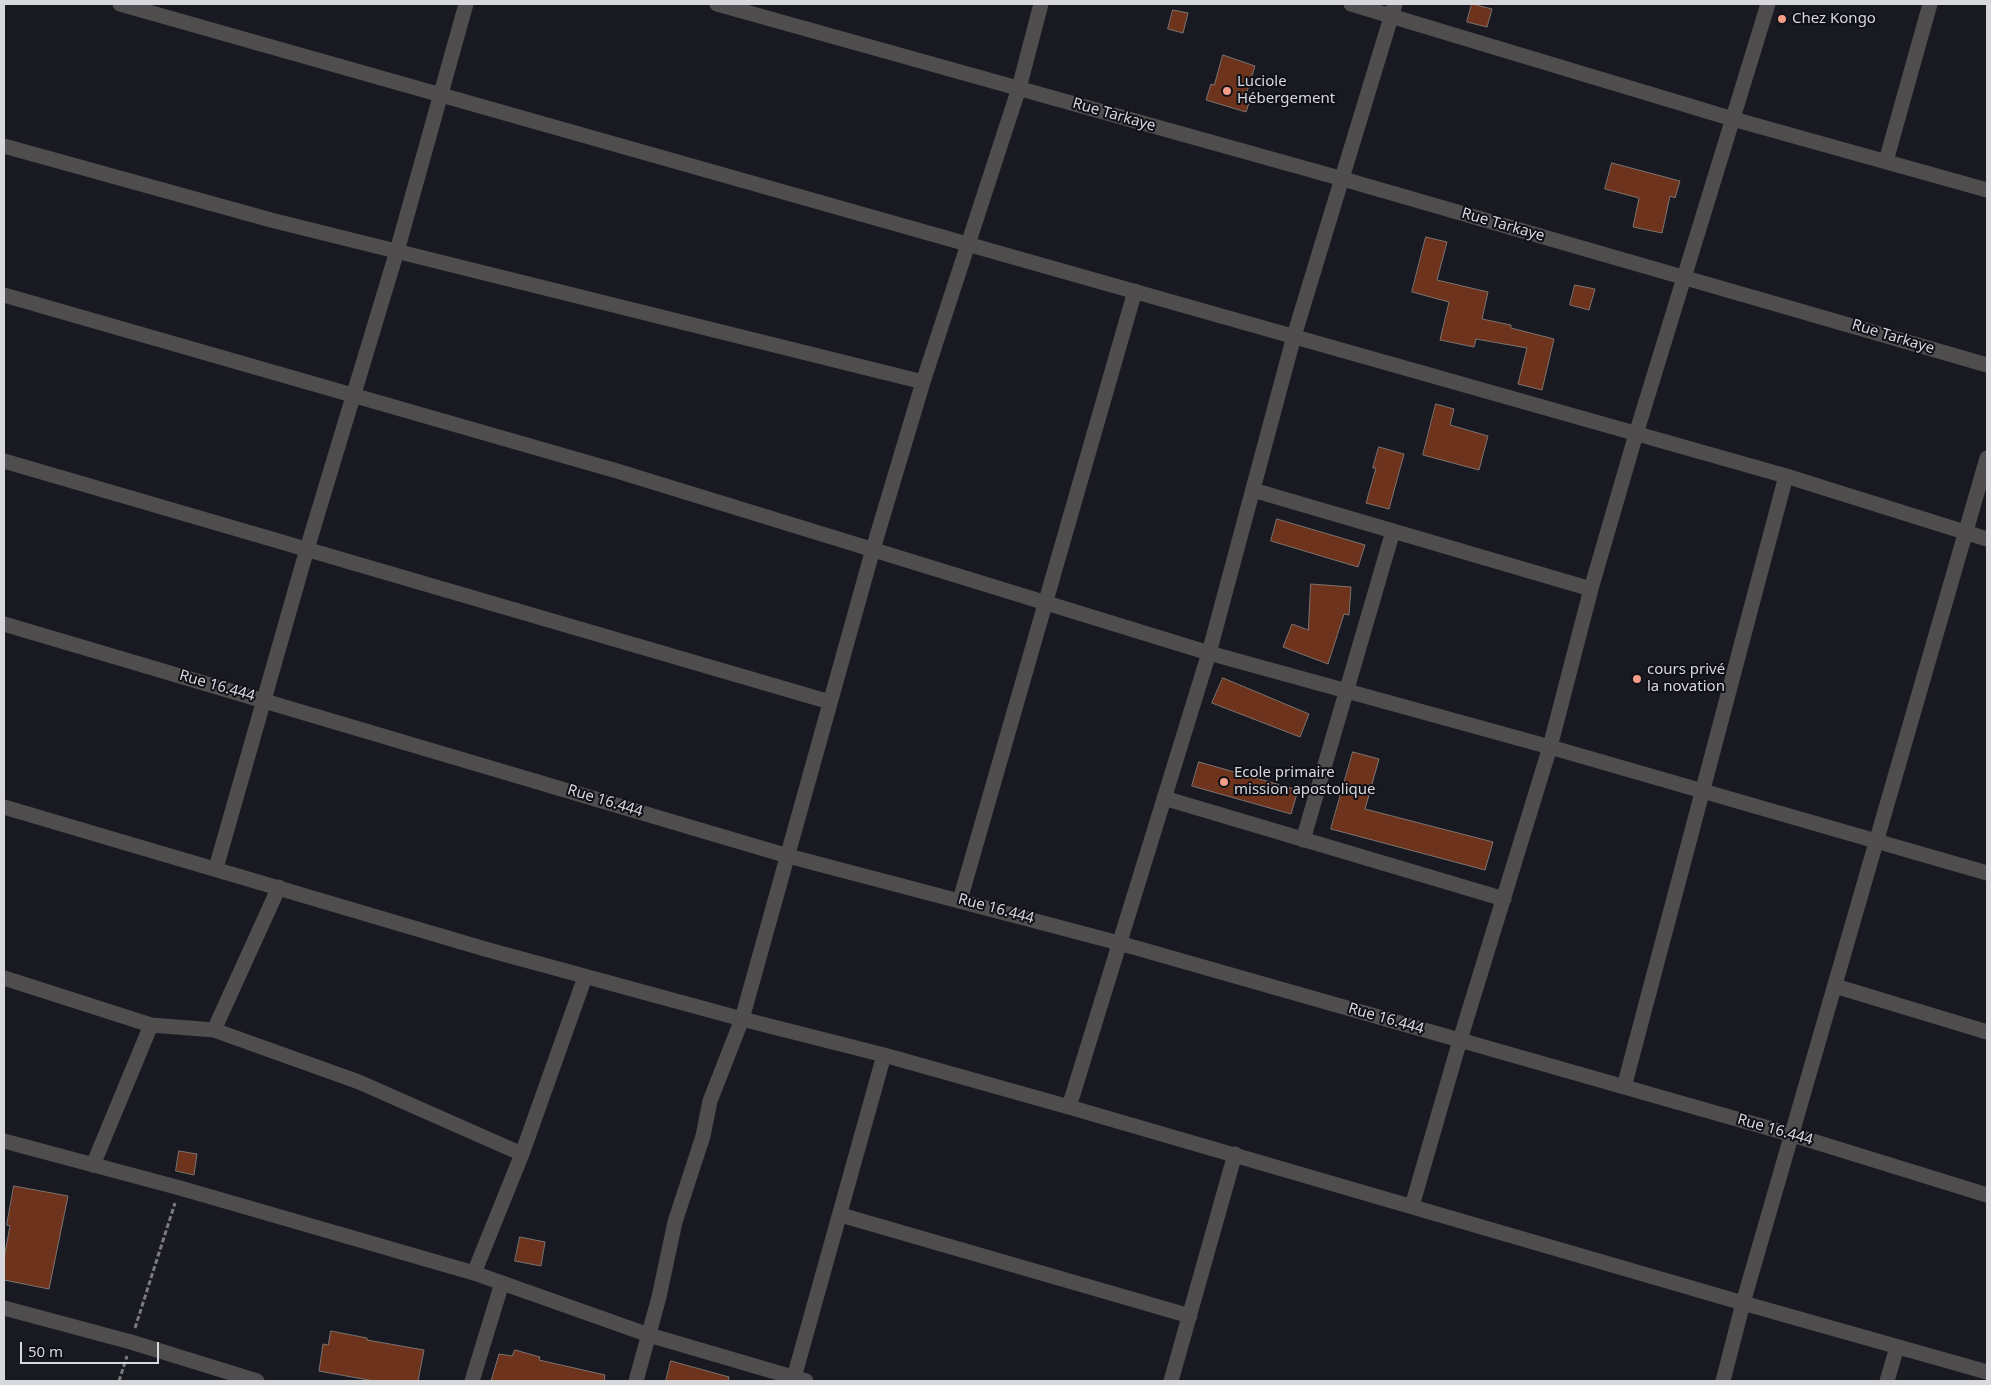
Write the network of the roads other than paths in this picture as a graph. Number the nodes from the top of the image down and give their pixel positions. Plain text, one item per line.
1 (120, 4) edge
2 (466, 4) edge
3 (717, 4) edge
4 (1041, 4) edge
5 (1351, 4) edge
6 (1768, 4) edge
7 (1930, 4) edge
8 (1393, 10) edge
9 (1018, 88) junction
10 (440, 94) junction
11 (1733, 119) junction
12 (4, 146) edge
13 (1886, 161) junction
14 (1343, 180) junction
15 (1987, 190) edge
16 (968, 245) junction
17 (397, 251) junction
18 (1685, 277) junction
19 (1135, 291) junction
20 (4, 295) edge
21 (1294, 336) junction
22 (1987, 365) edge
23 (923, 382) junction
24 (355, 395) junction
25 (1636, 434) junction
26 (1987, 458) edge
27 (4, 461) edge
28 (1786, 476) junction
29 (1253, 490) junction
30 (1393, 531) junction
31 (1966, 533) junction
32 (1987, 539) edge
33 (307, 550) junction
34 (873, 550) junction
35 (1591, 589) junction
36 (1044, 602) junction
37 (4, 624) edge
38 (1209, 653) junction
39 (1346, 691) junction
40 (264, 700) junction
41 (830, 702) junction
42 (1550, 747) junction
43 (1702, 791) junction
44 (1164, 798) junction
45 (4, 807) edge
46 (1303, 840) junction
47 (1877, 841) junction
48 (788, 856) junction
49 (216, 868) junction
50 (1987, 873) edge
51 (279, 887) junction
52 (1504, 899) junction
53 (960, 900) junction
54 (1119, 943) junction
55 (585, 976) junction
56 (4, 978) edge
57 (1835, 986) junction
58 (742, 1019) junction
59 (151, 1025) junction
60 (214, 1030) junction
61 (1987, 1032) edge
62 (1460, 1040) junction
63 (884, 1055) junction
64 (1624, 1087) junction
65 (1069, 1107) junction
66 (1793, 1135) junction
67 (4, 1141) edge
68 (522, 1154) junction
69 (1235, 1154) junction
70 (92, 1165) junction
71 (1987, 1195) edge
72 (1412, 1206) junction
73 (841, 1215) junction
74 (474, 1273) junction
75 (502, 1283) junction
76 (1743, 1303) junction
77 (4, 1308) edge
78 (1190, 1316) junction
79 (649, 1336) junction
80 (1897, 1347) junction
81 (1987, 1372) edge
82 (798, 1380) edge
83 (257, 1381) edge
84 (472, 1381) edge
85 (636, 1381) edge
86 (1171, 1381) edge
87 (1723, 1381) edge
88 (1887, 1381) edge

1 - 10 street
2 - 10 street
3 - 9 street, Rue Tarkaye
4 - 9 street
5 - 8 street
6 - 11 street
7 - 13 street
8 - 11 street
8 - 14 street
9 - 14 street, Rue Tarkaye
9 - 16 street
10 - 16 street
10 - 17 street
11 - 13 street
11 - 18 street
12 - 17 street
13 - 15 street
14 - 18 street, Rue Tarkaye
14 - 21 street
16 - 19 street
16 - 23 street
17 - 23 street
17 - 24 street
18 - 22 street, Rue Tarkaye
18 - 25 street
19 - 21 street
19 - 36 street
20 - 24 street
21 - 25 street
21 - 29 street
23 - 34 street
24 - 33 street
24 - 34 street
25 - 28 street
25 - 35 street
26 - 31 street
27 - 33 street
28 - 31 street
28 - 43 street
29 - 30 street
29 - 38 street
30 - 35 street
30 - 39 street
31 - 32 street
31 - 47 street
33 - 40 street
33 - 41 street
34 - 36 street
34 - 41 street
35 - 42 street
36 - 38 street
36 - 53 street
37 - 40 street, Rue 16.444
38 - 39 street
38 - 44 street
39 - 42 street
39 - 46 street
40 - 48 street, Rue 16.444
40 - 49 street
41 - 48 street
42 - 43 street
42 - 52 street
43 - 47 street
43 - 64 street
44 - 46 street
44 - 54 street
45 - 49 street
46 - 52 street
47 - 50 street
47 - 57 street
48 - 53 street, Rue 16.444
48 - 58 street
49 - 51 street
51 - 55 street
51 - 60 street
52 - 62 street
53 - 54 street, Rue 16.444
54 - 62 street, Rue 16.444
54 - 65 street
55 - 58 street
55 - 68 street
56 - 59 street
57 - 61 street
57 - 66 street
58 - 63 street
58 - 79 street
59 - 60 street
59 - 70 street
60 - 68 street
62 - 64 street, Rue 16.444
62 - 72 street
63 - 65 street
63 - 73 street
64 - 66 street, Rue 16.444
65 - 69 street
66 - 71 street, Rue 16.444
66 - 76 street
67 - 70 street
68 - 74 street
69 - 72 street
69 - 78 street
70 - 74 street
72 - 76 street
73 - 78 street
73 - 82 street
74 - 75 street
75 - 79 street
75 - 84 street
76 - 80 street
76 - 87 street
77 - 83 street
78 - 86 street
79 - 82 street
79 - 85 street
80 - 81 street
80 - 88 street

